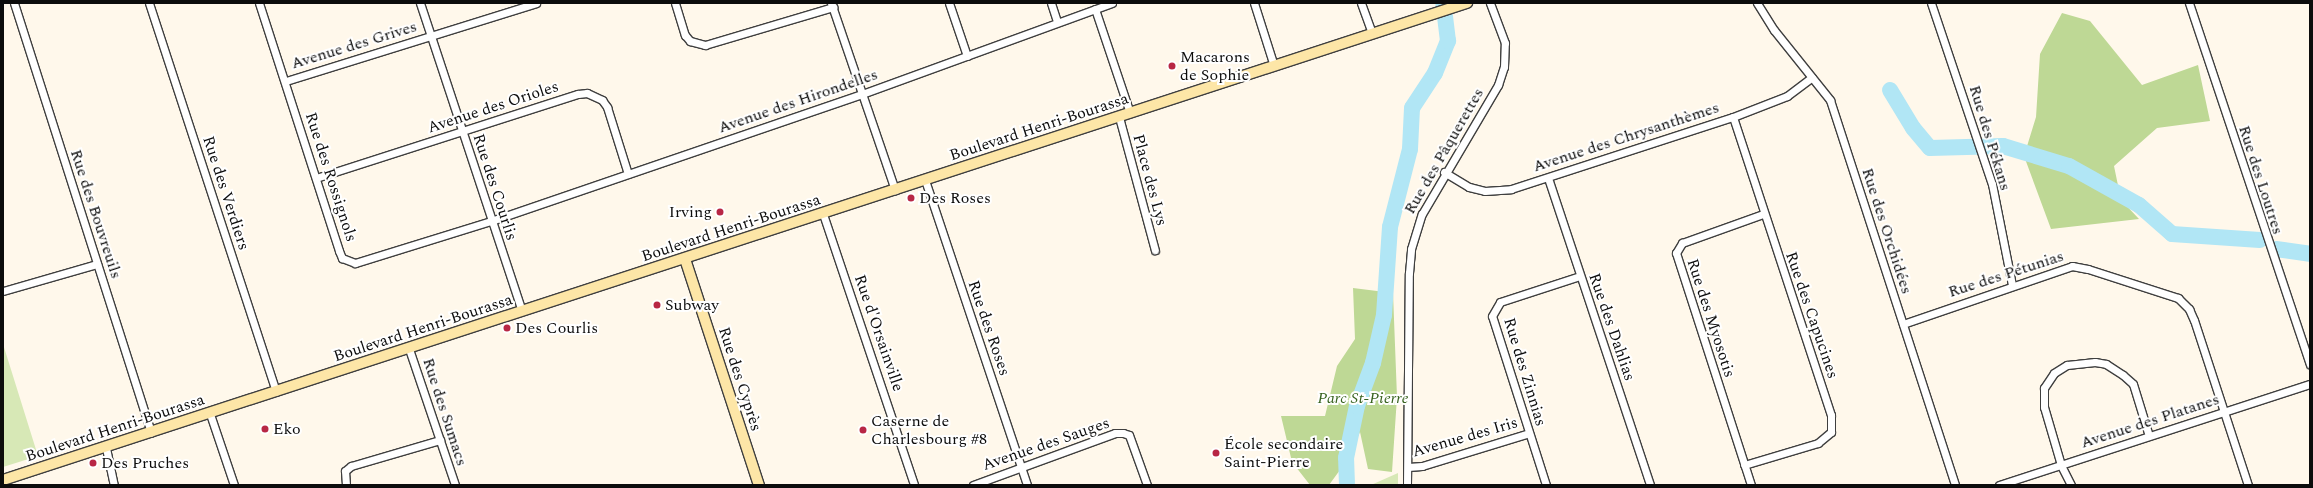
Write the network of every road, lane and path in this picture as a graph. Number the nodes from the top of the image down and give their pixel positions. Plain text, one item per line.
1 (14, 3) edge
2 (149, 3) edge
3 (259, 3) edge
4 (420, 3) edge
5 (536, 3) edge
6 (675, 3) edge
7 (949, 3) edge
8 (1051, 3) edge
9 (1112, 3) edge
10 (1254, 3) edge
11 (1361, 3) edge
12 (1490, 3) edge
13 (1757, 3) edge
14 (1931, 3) edge
15 (2189, 3) edge
16 (1463, 4) edge
17 (832, 5) edge
18 (1095, 9) junction
19 (1057, 22) junction
20 (1372, 34) junction
21 (430, 36) junction
22 (966, 56) junction
23 (1274, 66) junction
24 (1812, 77) junction
25 (286, 81) junction
26 (862, 94) junction
27 (1130, 113) junction
28 (1119, 117) junction
29 (1733, 117) junction
30 (462, 132) junction
31 (1444, 172) junction
32 (628, 174) junction
33 (316, 178) junction
34 (1548, 178) junction
35 (925, 180) junction
36 (895, 190) junction
37 (823, 214) junction
38 (1763, 214) junction
39 (491, 221) junction
40 (1155, 250) dead end
41 (685, 259) junction
42 (97, 264) junction
43 (1580, 276) junction
44 (2012, 285) junction
45 (3, 291) edge
46 (522, 312) junction
47 (1902, 324) junction
48 (409, 349) junction
49 (2310, 364) edge
50 (2310, 384) edge
51 (276, 392) junction
52 (2225, 412) junction
53 (210, 414) junction
54 (151, 433) junction
55 (1529, 433) junction
56 (2149, 436) junction
57 (440, 440) junction
58 (106, 448) junction
59 (2061, 464) junction
60 (1744, 465) junction
61 (1408, 467) junction
62 (1022, 468) junction
63 (3, 480) edge
64 (114, 485) edge
65 (234, 485) edge
66 (346, 485) edge
67 (455, 485) edge
68 (759, 485) edge
69 (914, 485) edge
70 (973, 485) edge
71 (1027, 485) edge
72 (1147, 485) edge
73 (1408, 485) edge
74 (1546, 485) edge
75 (1650, 485) edge
76 (1751, 485) edge
77 (1956, 485) edge
78 (1999, 485) edge
79 (2071, 485) edge
80 (2248, 485) edge

1 - 42 street, Rue des Bouvreuils
2 - 51 street, Rue des Verdiers
3 - 25 street, Rue des Rossignols
4 - 21 street, Rue des Courlis
5 - 21 street, Avenue des Grives
6 - 17 street
7 - 22 street
8 - 19 street
9 - 18 street, Avenue des Hirondelles
10 - 23 street
11 - 20 street
12 - 31 street, Rue des Pâquerettes
13 - 24 street, Rue des Orchidées
14 - 44 street, Rue des Pékans
15 - 49 street, Rue des Loutres
16 - 20 main road, Boulevard Henri-Bourassa
17 - 26 street
18 - 19 street, Avenue des Hirondelles
18 - 27 street
19 - 22 street, Avenue des Hirondelles
20 - 23 main road, Boulevard Henri-Bourassa
21 - 25 street, Avenue des Grives
21 - 30 street, Rue des Courlis
22 - 26 street, Avenue des Hirondelles
23 - 27 main road, Boulevard Henri-Bourassa
24 - 29 street, Avenue des Chrysanthèmes
24 - 47 street, Rue des Orchidées
25 - 33 street, Rue des Rossignols
26 - 32 street, Avenue des Hirondelles
26 - 36 street
27 - 28 main road, Boulevard Henri-Bourassa
28 - 35 main road, Boulevard Henri-Bourassa
28 - 40 street, Place des Lys
29 - 34 street, Avenue des Chrysanthèmes
29 - 38 street, Rue des Capucines
30 - 32 street, Avenue des Orioles
30 - 33 street, Avenue des Orioles
30 - 39 street, Rue des Courlis
31 - 34 street, Avenue des Chrysanthèmes
31 - 61 street, Rue des Pâquerettes
32 - 39 street, Avenue des Hirondelles
33 - 39 street, Rue des Rossignols
34 - 43 street, Rue des Dahlias
35 - 36 main road, Boulevard Henri-Bourassa
35 - 62 street, Rue des Roses
36 - 37 main road, Boulevard Henri-Bourassa
37 - 41 main road, Boulevard Henri-Bourassa
37 - 69 street, Rue d'Orsainville
38 - 60 street, Rue des Myosotis
38 - 60 street, Rue des Capucines
39 - 46 street, Rue des Courlis
41 - 46 main road, Boulevard Henri-Bourassa
41 - 68 main road, Rue des Cyprès
42 - 45 street
42 - 54 street, Rue des Bouvreuils
43 - 55 street, Rue des Zinnias
43 - 75 street, Rue des Dahlias
44 - 47 street, Rue des Pétunias
44 - 52 street, Rue des Pétunias
46 - 48 main road, Boulevard Henri-Bourassa
47 - 77 street, Rue des Orchidées
48 - 51 main road, Boulevard Henri-Bourassa
48 - 57 street, Rue des Sumacs
50 - 52 street, Avenue des Platanes
51 - 53 main road, Boulevard Henri-Bourassa
52 - 56 street, Avenue des Platanes
52 - 80 street, Rue des Pétunias
53 - 54 main road, Boulevard Henri-Bourassa
53 - 65 street
54 - 58 main road, Boulevard Henri-Bourassa
55 - 61 street, Avenue des Iris
55 - 74 street, Rue des Zinnias
56 - 59 street, Avenue des Platanes
56 - 59 street
57 - 66 street
57 - 67 street, Rue des Sumacs
58 - 63 main road, Boulevard Henri-Bourassa
58 - 64 street
59 - 78 street, Avenue des Platanes
59 - 79 street
60 - 76 street, Rue des Myosotis
61 - 73 street, Rue des Pâquerettes
62 - 70 street, Avenue des Sauges
62 - 71 street, Rue des Roses
62 - 72 street, Avenue des Sauges

